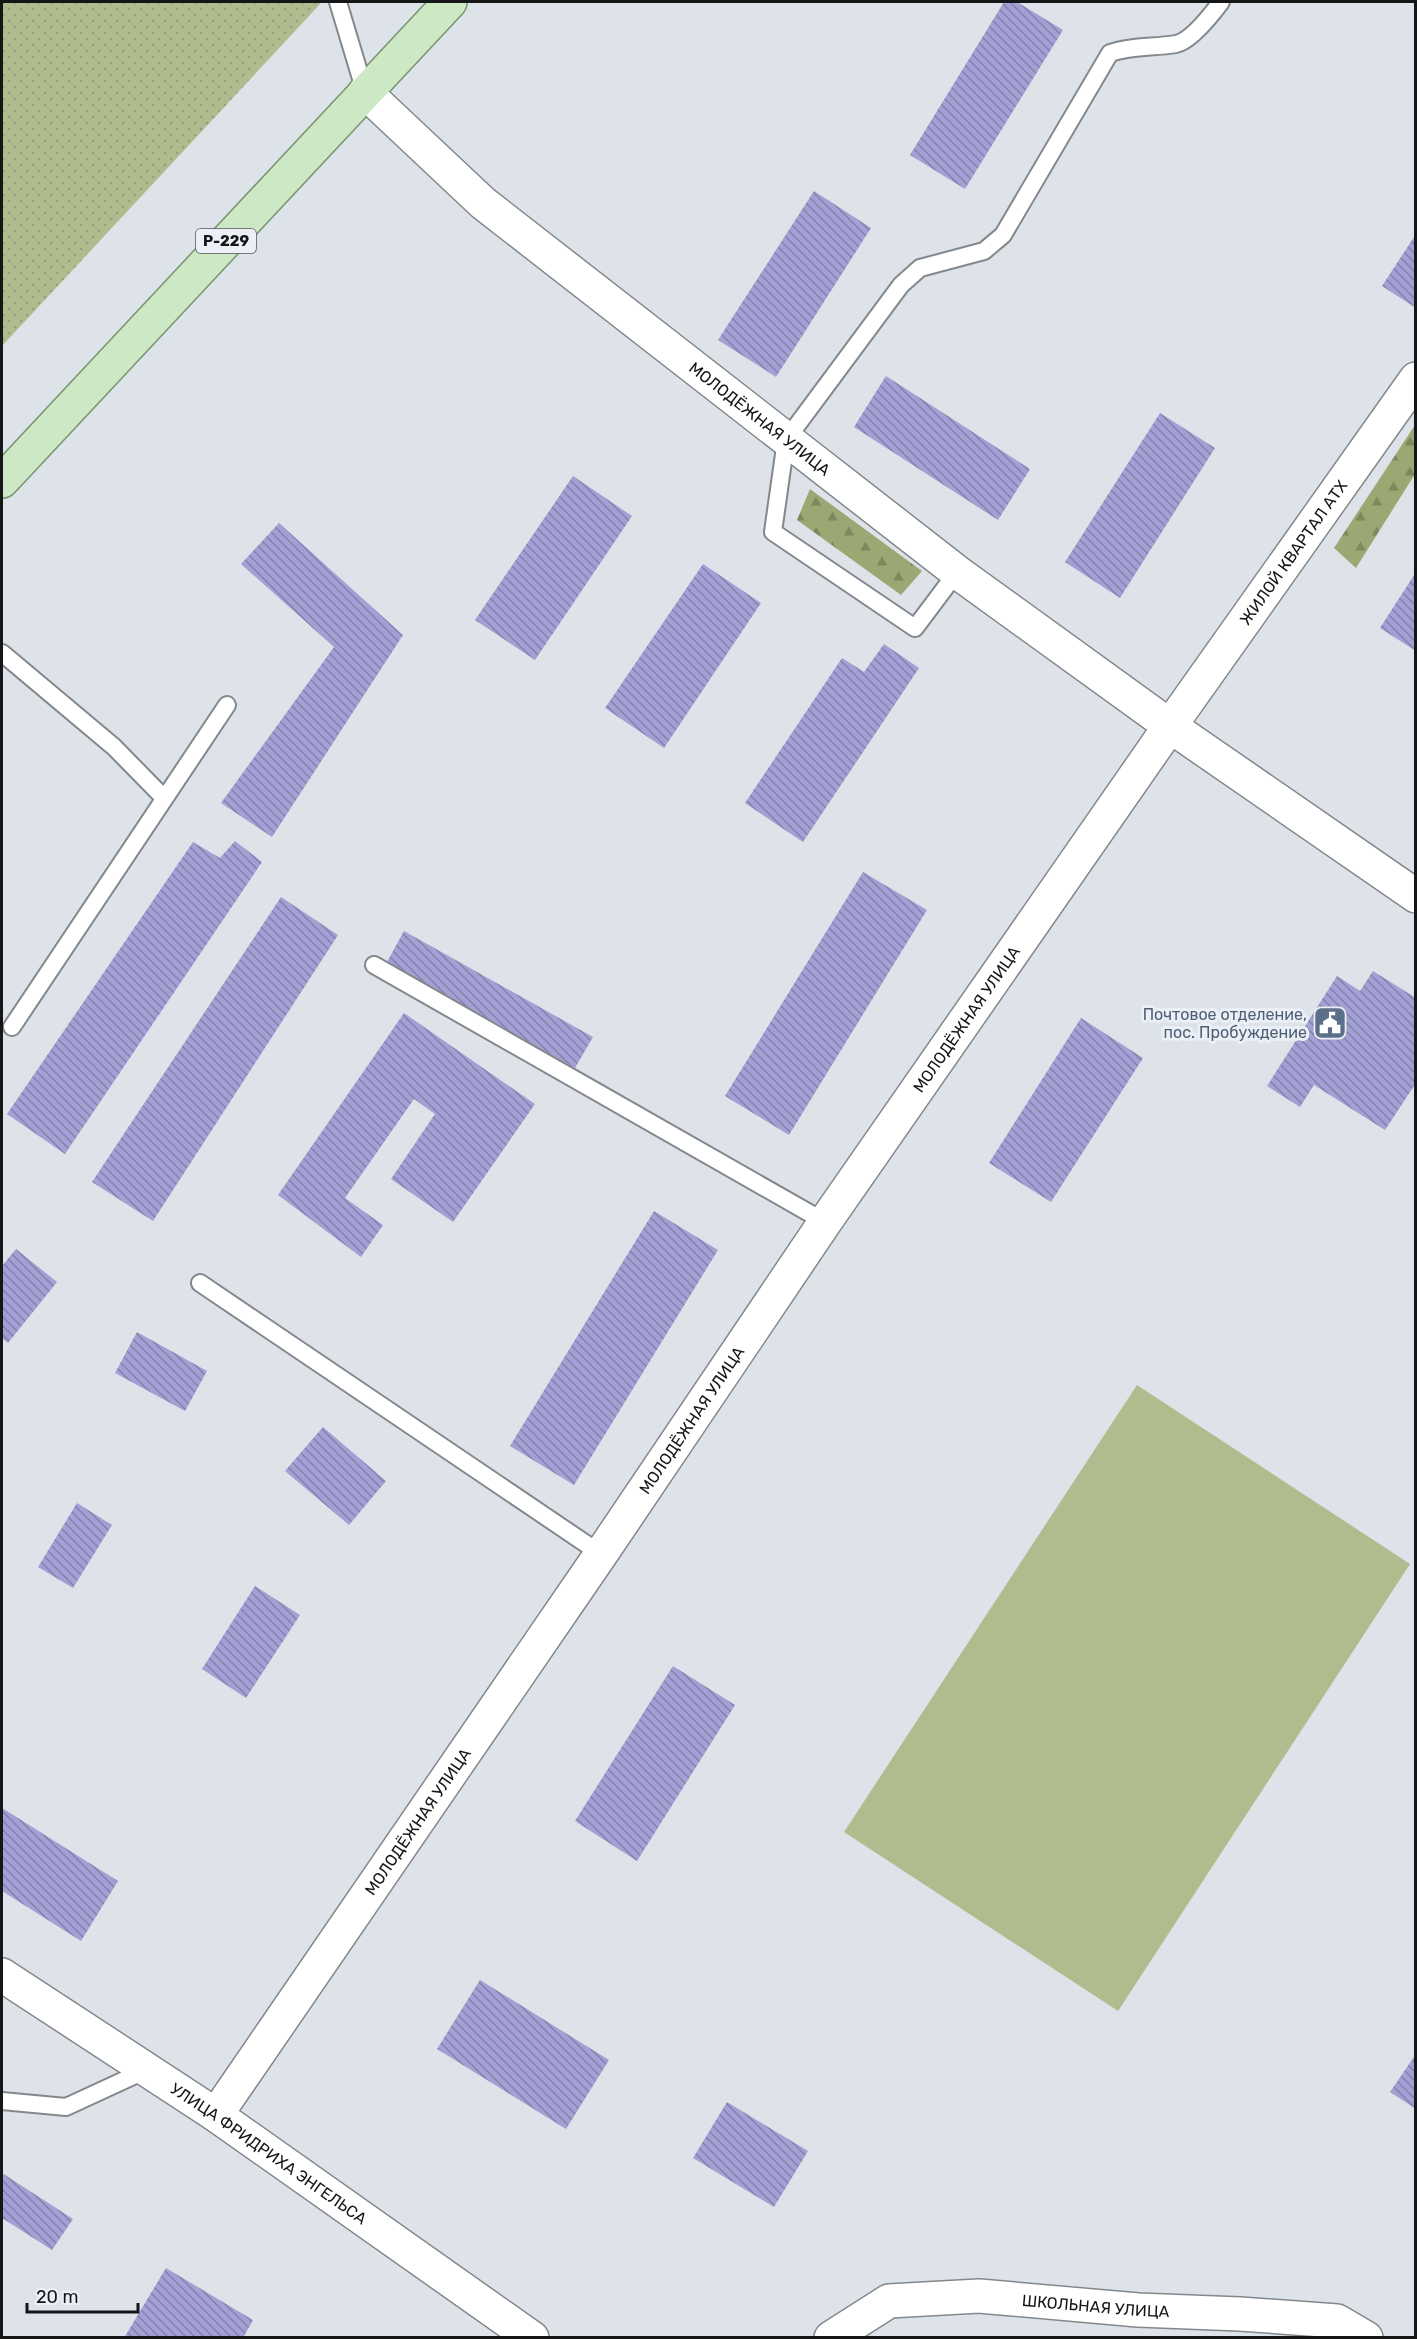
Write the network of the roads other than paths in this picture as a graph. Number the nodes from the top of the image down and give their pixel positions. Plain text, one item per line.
1 (338, 2) edge
2 (450, 2) edge
3 (1221, 2) edge
4 (365, 92) junction
5 (1416, 379) edge
6 (786, 440) junction
7 (2, 481) edge
8 (957, 572) junction
9 (2, 653) edge
10 (227, 705) dead end
11 (1170, 726) junction
12 (164, 798) junction
13 (1416, 896) edge
14 (374, 965) dead end
15 (12, 1027) dead end
16 (825, 1222) junction
17 (200, 1283) dead end
18 (602, 1554) junction
19 (2, 1975) edge
20 (144, 2071) junction
21 (2, 2101) edge
22 (216, 2115) junction
23 (532, 2337) edge
24 (831, 2337) edge
25 (1366, 2337) edge

1 - 4 lane
2 - 4 main road, Р-229
3 - 6 lane
4 - 6 street, МОЛОДЁЖНАЯ УЛИЦА
4 - 7 main road, Р-229
5 - 11 street, ЖИЛОЙ КВАРТАЛ АТХ
6 - 8 street, МОЛОДЁЖНАЯ УЛИЦА
6 - 8 lane
8 - 11 street, МОЛОДЁЖНАЯ УЛИЦА
9 - 12 lane
10 - 12 lane
11 - 13 street, МОЛОДЁЖНАЯ УЛИЦА
11 - 16 street, МОЛОДЁЖНАЯ УЛИЦА
12 - 15 lane
14 - 16 lane
16 - 18 street, МОЛОДЁЖНАЯ УЛИЦА
17 - 18 lane
18 - 22 street, МОЛОДЁЖНАЯ УЛИЦА
19 - 20 street, УЛИЦА ФРИДРИХА ЭНГЕЛЬСА
20 - 21 lane
20 - 22 street, УЛИЦА ФРИДРИХА ЭНГЕЛЬСА
22 - 23 street, УЛИЦА ФРИДРИХА ЭНГЕЛЬСА
24 - 25 street, ШКОЛЬНАЯ УЛИЦА

